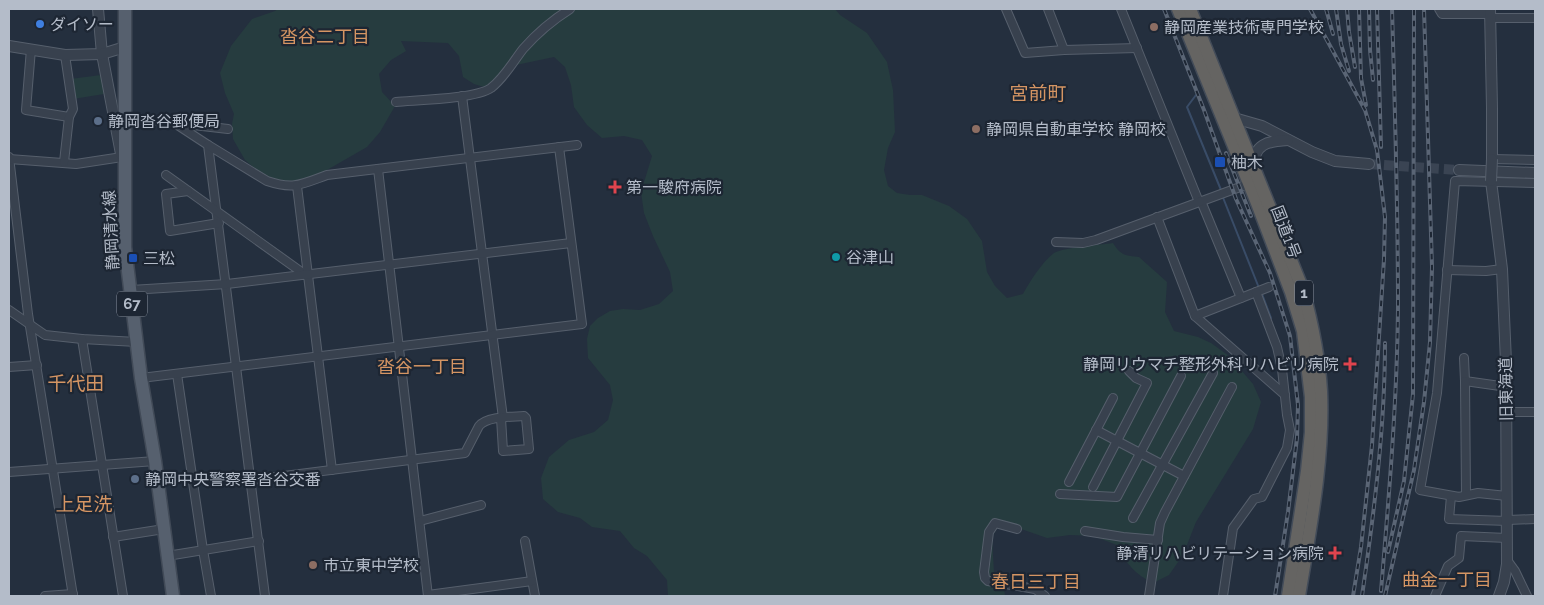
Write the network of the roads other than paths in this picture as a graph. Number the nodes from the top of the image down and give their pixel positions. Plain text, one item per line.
1 (98, 9) edge
2 (125, 9) edge
3 (570, 9) edge
4 (1006, 9) edge
5 (1048, 9) edge
6 (1121, 9) edge
7 (1178, 9) edge
8 (1190, 9) edge
9 (1439, 9) edge
10 (1529, 9) edge
11 (1490, 14) edge
12 (1532, 18) edge
13 (9, 46) edge
14 (125, 47) junction
15 (1137, 48) junction
16 (32, 49) junction
17 (1064, 50) junction
18 (102, 54) junction
19 (65, 55) junction
20 (462, 96) junction
21 (396, 102) dead end
22 (1215, 102) junction
23 (69, 117) junction
24 (125, 117) junction
25 (1234, 118) junction
26 (176, 124) junction
27 (228, 129) dead end
28 (1289, 140) junction
29 (1232, 142) junction
30 (208, 145) junction
31 (577, 145) dead end
32 (559, 147) junction
33 (9, 158) edge
34 (469, 158) junction
35 (1492, 159) junction
36 (123, 160) junction
37 (1535, 160) edge
38 (64, 162) junction
39 (1370, 164) tunnel mouth
40 (378, 168) junction
41 (1459, 170) tunnel mouth
42 (1535, 173) edge
43 (166, 175) dead end
44 (1254, 178) junction
45 (1490, 181) junction
46 (1535, 183) edge
47 (297, 186) junction
48 (188, 191) junction
49 (1200, 201) junction
50 (217, 212) junction
51 (1157, 218) junction
52 (219, 223) junction
53 (571, 242) junction
54 (1056, 242) dead end
55 (481, 253) junction
56 (389, 264) junction
57 (1502, 269) junction
58 (1447, 270) junction
59 (307, 275) junction
60 (227, 284) junction
61 (1269, 287) dead end
62 (131, 290) junction
63 (1256, 292) junction
64 (1241, 298) junction
65 (9, 310) edge
66 (1195, 316) junction
67 (30, 324) junction
68 (492, 336) junction
69 (82, 339) junction
70 (137, 342) junction
71 (399, 346) junction
72 (318, 356) junction
73 (1464, 358) dead end
74 (37, 365) junction
75 (9, 366) edge
76 (238, 366) junction
77 (1129, 371) dead end
78 (1213, 373) dead end
79 (177, 374) junction
80 (1181, 376) dead end
81 (141, 378) junction
82 (1465, 381) junction
83 (1232, 387) dead end
84 (1506, 387) junction
85 (1285, 395) junction
86 (1113, 398) dead end
87 (1507, 412) junction
88 (1535, 412) edge
89 (502, 418) junction
90 (1096, 430) junction
91 (1117, 441) junction
92 (1140, 453) junction
93 (413, 459) junction
94 (155, 461) junction
95 (1163, 464) junction
96 (102, 465) junction
97 (53, 469) junction
98 (332, 470) junction
99 (9, 472) edge
100 (1184, 476) junction
101 (252, 480) junction
102 (1069, 482) dead end
103 (1093, 487) dead end
104 (1060, 494) dead end
105 (1466, 495) junction
106 (1451, 496) junction
107 (1507, 496) junction
108 (481, 506) dead end
109 (1133, 518) dead end
110 (1535, 519) edge
111 (1508, 520) junction
112 (420, 521) junction
113 (164, 529) junction
114 (1017, 530) dead end
115 (1085, 531) dead end
116 (114, 537) junction
117 (1507, 538) junction
118 (1158, 540) junction
119 (259, 541) junction
120 (524, 541) dead end
121 (202, 550) junction
122 (167, 556) junction
123 (1507, 560) junction
124 (532, 581) junction
125 (73, 595) edge
126 (45, 596) edge
127 (123, 596) edge
128 (173, 596) edge
129 (212, 596) edge
130 (265, 596) edge
131 (428, 596) edge
132 (535, 596) edge
133 (1045, 596) edge
134 (1149, 596) edge
135 (1223, 596) edge
136 (1288, 596) edge
137 (1299, 596) edge
138 (1435, 596) edge
139 (1499, 596) edge
140 (1528, 596) edge

1 - 18 street
2 - 14 main road, 静岡清水線 / 67
3 - 20 street
4 - 17 street
5 - 17 street
6 - 15 street
7 - 22 highway, 国道1号 / 1
8 - 25 highway, 国道1号 / 1
9 - 11 street
10 - 12 street
11 - 12 street
11 - 35 street, 旧東海道
13 - 16 street
14 - 18 street
14 - 24 main road, 静岡清水線 / 67
15 - 17 street
15 - 49 street
16 - 19 street
16 - 23 street
18 - 19 street
18 - 36 street
19 - 23 street
20 - 21 street
20 - 34 street
22 - 25 street
22 - 29 highway, 国道1号 / 1
23 - 38 street
24 - 26 street
24 - 36 main road, 静岡清水線 / 67
25 - 28 street
25 - 29 street
25 - 44 highway, 国道1号 / 1
26 - 27 street
26 - 30 street
28 - 39 street
28 - 44 street
29 - 44 highway, 国道1号 / 1
30 - 47 street
30 - 50 street
31 - 32 street
32 - 34 street
32 - 53 street
33 - 38 street
33 - 67 street
34 - 40 street
34 - 55 street
35 - 37 street
35 - 45 street, 旧東海道, bridge
36 - 38 street
36 - 62 main road, 静岡清水線 / 67
40 - 47 street
40 - 56 street
41 - 42 street
43 - 48 street
44 - 49 street
44 - 136 highway, 国道1号 / 1
44 - 137 highway, 国道1号 / 1
45 - 46 street
45 - 57 street, 旧東海道
45 - 58 street
47 - 59 street
48 - 50 street
48 - 52 street
49 - 51 street
49 - 64 street
50 - 52 street
50 - 59 street
51 - 54 street
51 - 66 street
52 - 60 street
53 - 55 street
53 - 68 street
55 - 56 street
55 - 68 street
56 - 59 street
56 - 71 street
57 - 58 street
57 - 84 street, 旧東海道
58 - 106 street
59 - 60 street
59 - 72 street
60 - 62 street
60 - 76 street
61 - 63 street
62 - 70 main road, 静岡清水線 / 67
63 - 64 street
63 - 85 street
64 - 66 street
65 - 67 street
66 - 85 street
67 - 69 street
67 - 74 street
68 - 71 street
68 - 89 street
69 - 70 street
69 - 96 street
70 - 81 main road, 静岡清水線 / 67
71 - 72 street
71 - 93 street
72 - 76 street
72 - 98 street
73 - 82 street
74 - 75 street
74 - 97 street
76 - 79 street
76 - 101 street
77 - 91 street
78 - 95 street
79 - 81 street
79 - 121 street
80 - 92 street
81 - 94 main road, 静岡清水線 / 67
82 - 84 street
82 - 105 street
83 - 100 street
84 - 87 street, 旧東海道
85 - 135 street
86 - 90 street
87 - 88 street
87 - 107 street, 旧東海道
89 - 89 street
89 - 93 street
90 - 91 street
90 - 102 street
91 - 92 street
91 - 103 street
92 - 95 street
92 - 104 street
93 - 98 street
93 - 112 street
94 - 96 street
94 - 113 main road, 静岡清水線 / 67
95 - 100 street
95 - 109 street
96 - 97 street
96 - 116 street
97 - 99 street
97 - 125 street
98 - 101 street
100 - 118 street
101 - 119 street
105 - 106 street
105 - 107 street
106 - 111 street
107 - 111 street, 旧東海道
108 - 112 street
110 - 111 street
111 - 117 street, 旧東海道
112 - 131 street
113 - 116 street
113 - 122 main road, 静岡清水線 / 67
114 - 133 street
115 - 118 street
116 - 127 street
117 - 123 street, 旧東海道
117 - 138 street
118 - 134 street
119 - 121 street
119 - 130 street
120 - 124 street
121 - 122 street
121 - 129 street
122 - 128 main road, 静岡清水線 / 67
123 - 139 street, 旧東海道
123 - 140 street
124 - 131 street
124 - 132 street
125 - 126 street

